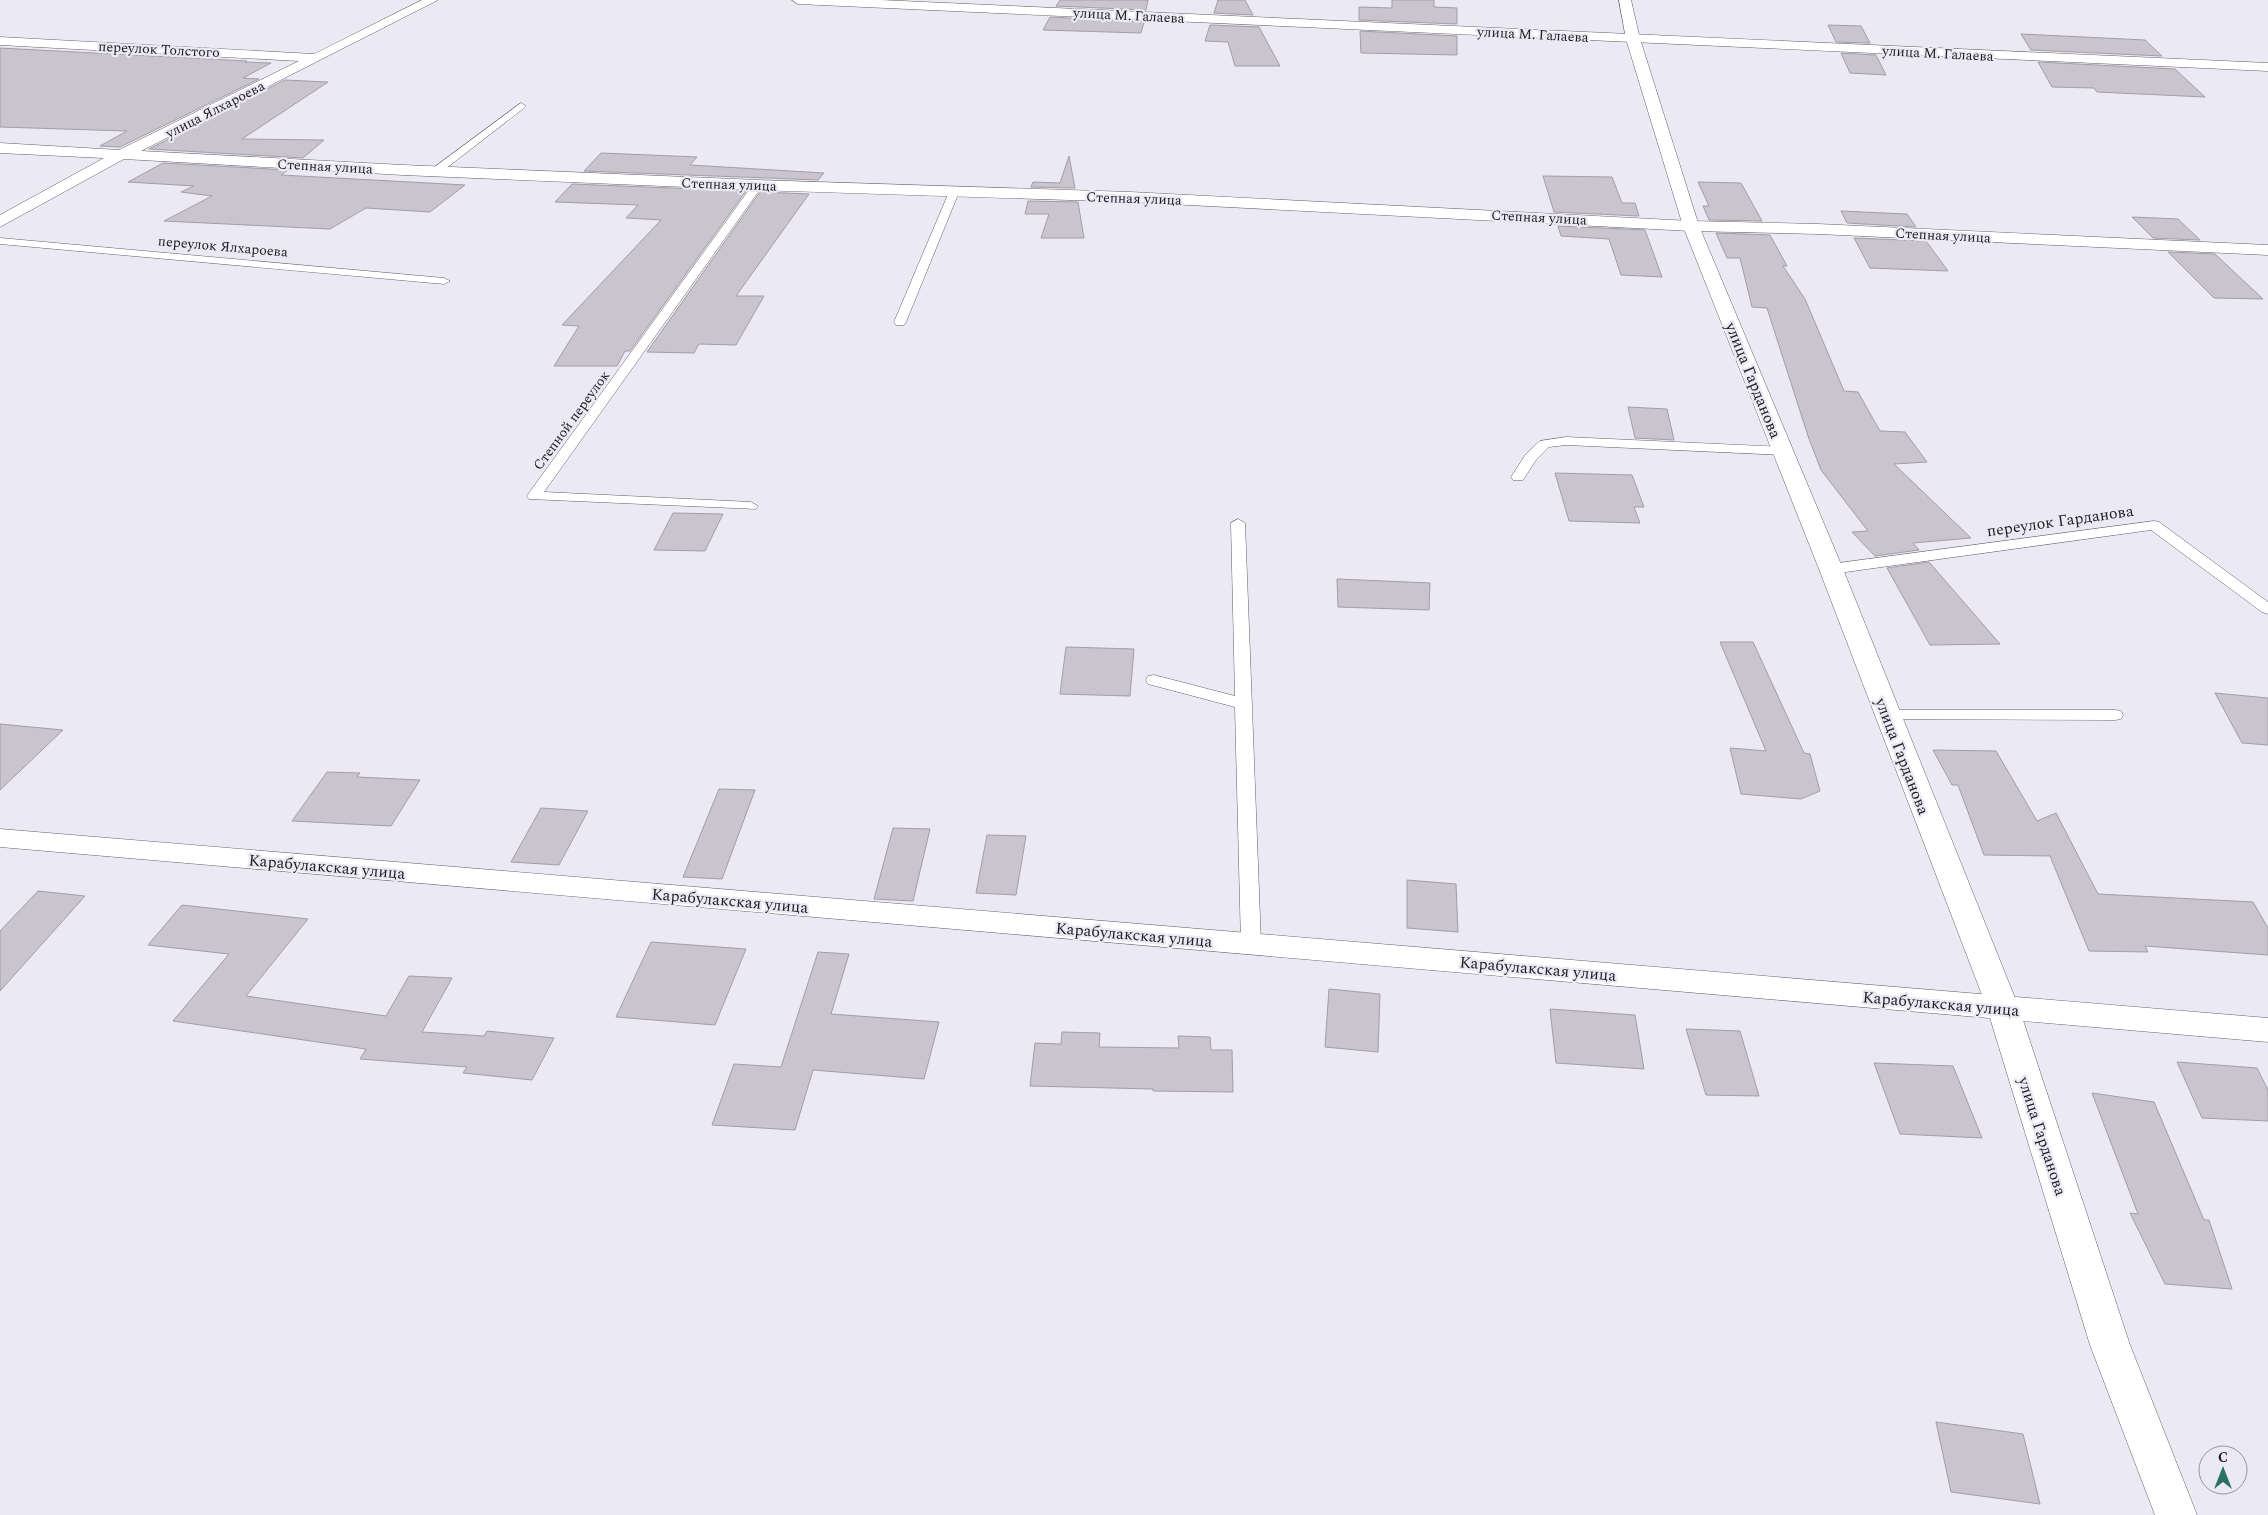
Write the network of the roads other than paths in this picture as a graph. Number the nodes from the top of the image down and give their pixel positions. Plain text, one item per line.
1 (432, 0) edge
2 (798, 0) edge
3 (1625, 0) edge
4 (1634, 39) junction
5 (0, 41) edge
6 (317, 58) junction
7 (2268, 68) edge
8 (521, 106) dead end
9 (0, 148) edge
10 (121, 155) junction
11 (436, 171) junction
12 (758, 186) junction
13 (954, 192) junction
14 (0, 222) edge
15 (1691, 226) junction
16 (0, 241) edge
17 (2268, 250) edge
18 (444, 280) dead end
19 (900, 322) dead end
20 (1782, 451) junction
21 (1518, 477) dead end
22 (751, 506) dead end
23 (1238, 523) dead end
24 (1830, 569) junction
25 (2268, 609) edge
26 (1154, 680) dead end
27 (1244, 704) junction
28 (1887, 715) junction
29 (2115, 715) dead end
30 (0, 838) edge
31 (1251, 944) junction
32 (2002, 1008) junction
33 (2268, 1030) edge
34 (2176, 1515) edge

1 - 6 street, улица Ялхароева
2 - 4 street, улица М. Галаева
3 - 4 street, улица Гарданова
4 - 7 street, улица М. Галаева
4 - 15 street, улица Гарданова
5 - 6 street, переулок Толстого
6 - 10 street, улица Ялхароева
8 - 11 lane
9 - 10 street, Степная улица
10 - 11 street, Степная улица
10 - 14 street, улица Ялхароева
11 - 12 street, Степная улица
12 - 13 street, Степная улица
12 - 22 lane, Степной переулок
13 - 15 street, Степная улица
13 - 19 lane
15 - 17 street, Степная улица
15 - 20 street, улица Гарданова
16 - 18 lane, переулок Ялхароева
20 - 21 lane
20 - 24 street, улица Гарданова
23 - 27 lane
24 - 25 lane, переулок Гарданова
24 - 28 street, улица Гарданова
26 - 27 lane
27 - 31 lane
28 - 29 lane
28 - 32 street, улица Гарданова
30 - 31 street, Карабулакская улица
31 - 32 street, Карабулакская улица
32 - 33 street, Карабулакская улица
32 - 34 street, улица Гарданова

